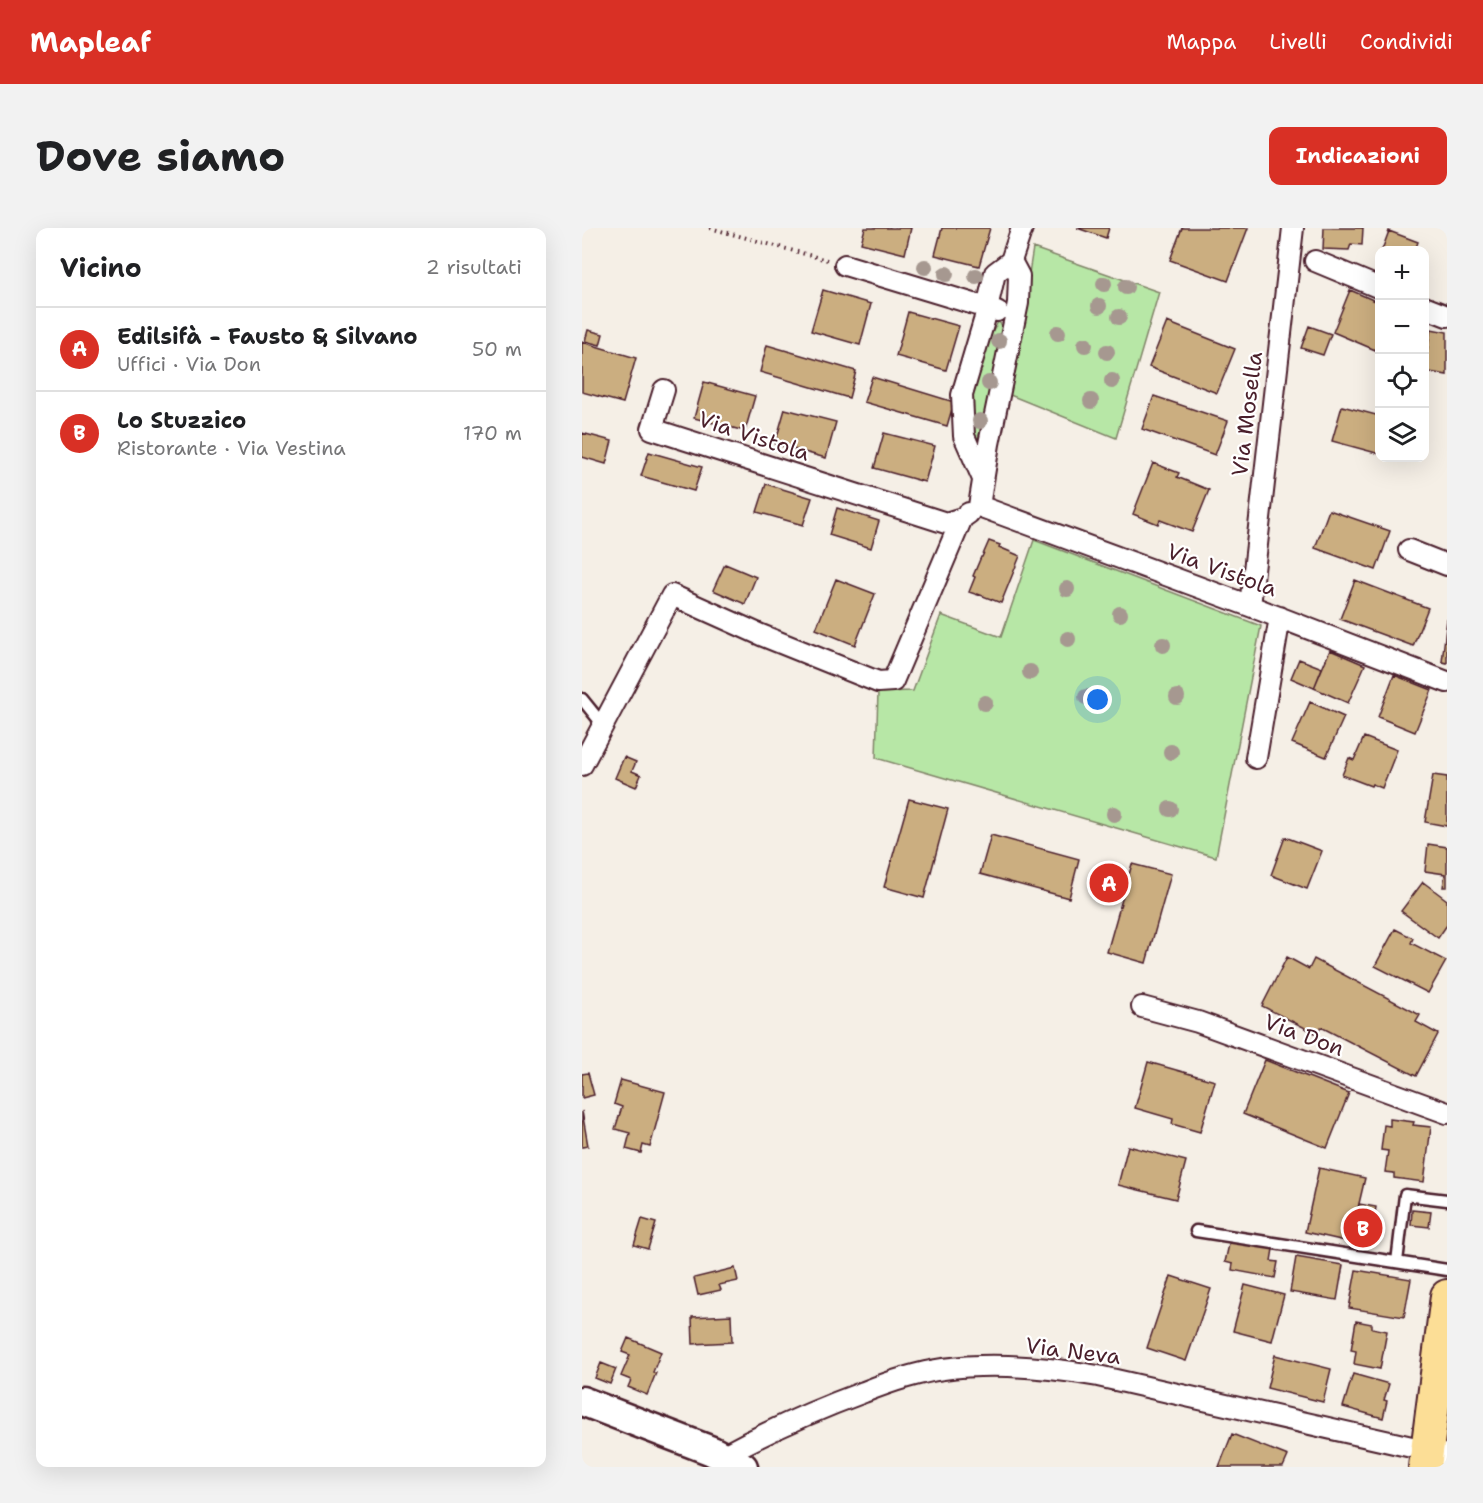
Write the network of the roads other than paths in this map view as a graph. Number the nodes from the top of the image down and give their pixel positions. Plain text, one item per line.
1 (1022, 228) edge
2 (1293, 228) edge
3 (1011, 261) junction
4 (1314, 261) dead end
5 (845, 265) road end
6 (1375, 286) edge
7 (987, 309) junction
8 (1429, 309) edge
9 (1015, 316) junction
10 (1447, 316) edge
11 (664, 390) dead end
12 (983, 480) junction
13 (979, 506) junction
14 (962, 518) junction
15 (1408, 550) dead end
16 (1447, 565) edge
17 (1250, 606) junction
18 (1280, 617) junction
19 (1447, 682) edge
20 (582, 699) edge
21 (603, 725) junction
22 (1256, 758) dead end
23 (582, 765) edge
24 (1142, 1006) dead end
25 (1447, 1113) edge
26 (1447, 1200) edge
27 (1196, 1231) dead end
28 (1397, 1262) junction
29 (1447, 1270) edge
30 (1447, 1296) edge
31 (582, 1401) edge
32 (1433, 1457) edge
33 (732, 1461) edge

1 - 3 street
2 - 17 street, Via Mosella
3 - 7 street
3 - 9 street
4 - 6 street
5 - 7 street
7 - 9 street
7 - 12 street
8 - 10 street
9 - 12 street
11 - 14 street, Via Vistola
12 - 13 street
13 - 14 street
13 - 17 street, Via Vistola
14 - 21 street
15 - 16 street
17 - 18 street, Via Vistola
18 - 19 street, Via Vistola
18 - 22 street
20 - 21 lane
21 - 23 street
24 - 25 street, Via Don
26 - 28 lane
27 - 28 lane
28 - 29 lane
30 - 32 main road
31 - 33 street
32 - 33 street, Via Neva

